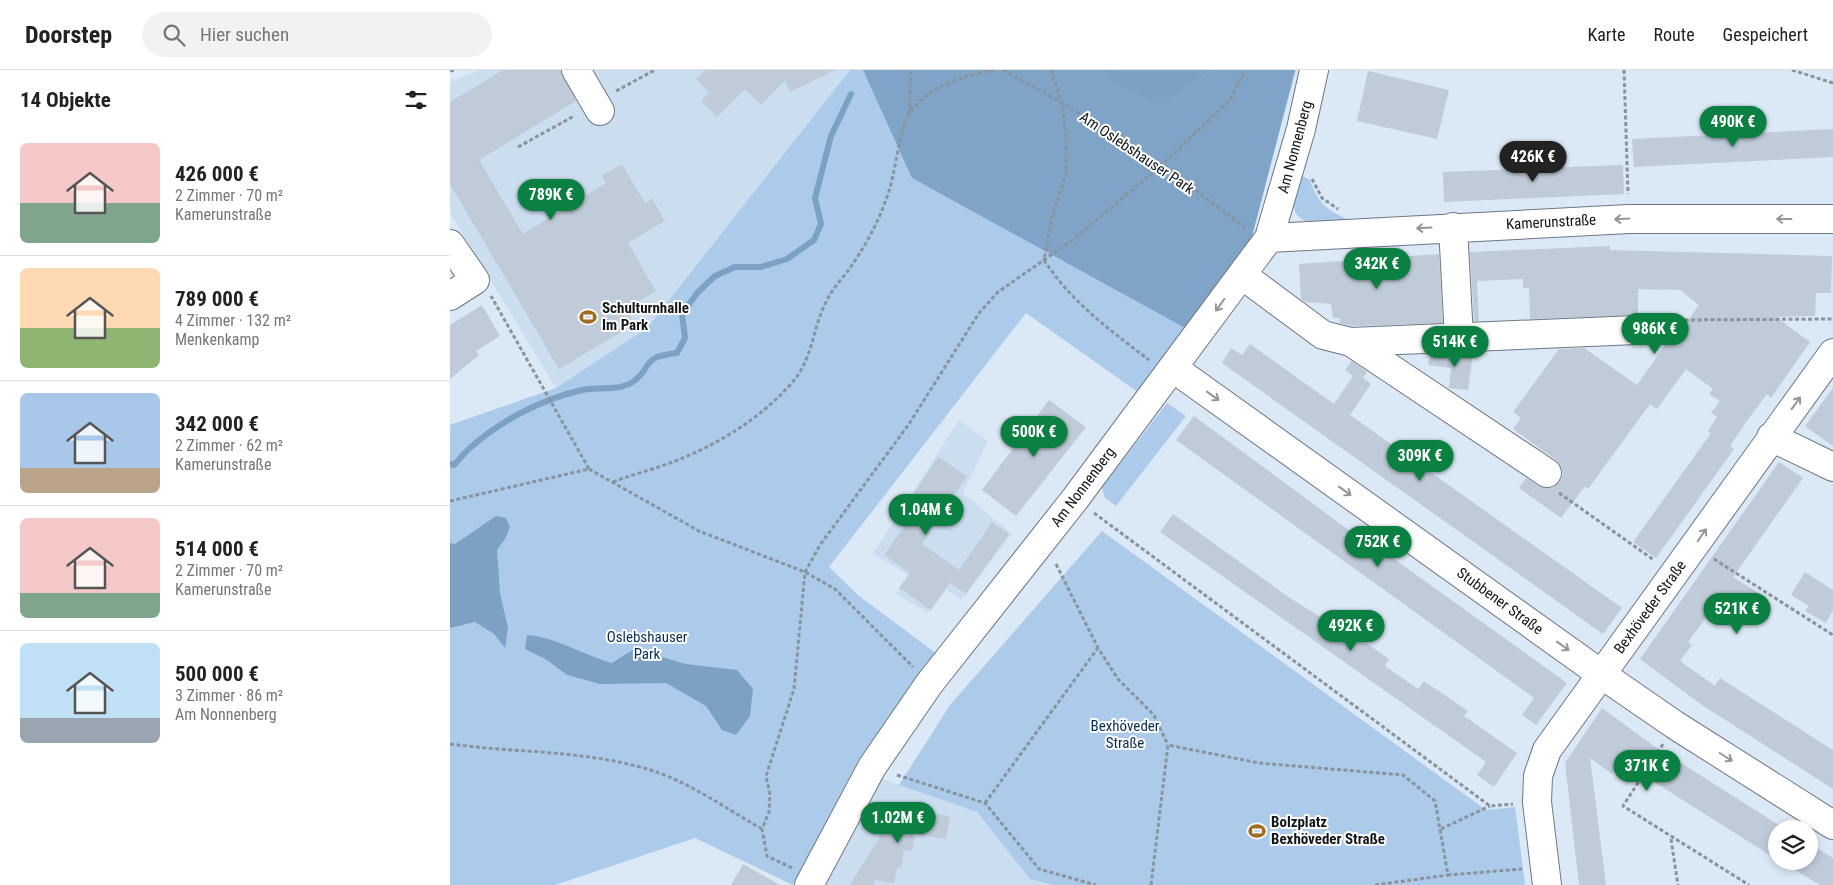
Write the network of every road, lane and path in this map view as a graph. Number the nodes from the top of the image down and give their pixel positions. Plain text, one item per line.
1 (454, 70) edge
2 (576, 70) edge
3 (911, 70) edge
4 (995, 70) edge
5 (1003, 70) edge
6 (1051, 70) edge
7 (1245, 70) edge
8 (1314, 70) edge
9 (1624, 70) edge
10 (1792, 70) edge
11 (450, 71) edge
12 (1833, 83) edge
13 (1062, 103) junction
14 (600, 111) dead end
15 (908, 115) junction
16 (1162, 165) junction
17 (1311, 176) dead end
18 (1630, 218) junction
19 (1833, 219) edge
20 (1453, 227) junction
21 (1372, 231) junction
22 (1269, 238) junction
23 (450, 244) edge
24 (1044, 260) junction
25 (1242, 275) junction
26 (475, 280) junction
27 (450, 296) edge
28 (1833, 319) edge
29 (1636, 330) joint
30 (1460, 338) junction
31 (1351, 342) junction
32 (1833, 353) edge
33 (1173, 368) junction
34 (1771, 437) junction
35 (1833, 467) edge
36 (589, 469) junction
37 (1547, 473) joint
38 (613, 482) junction
39 (1075, 499) junction
40 (450, 501) edge
41 (1043, 540) junction
42 (1694, 546) junction
43 (805, 572) junction
44 (1674, 574) junction
45 (1833, 635) edge
46 (1098, 648) junction
47 (1601, 674) junction
48 (929, 684) junction
49 (1675, 725) junction
50 (450, 744) edge
51 (1168, 744) junction
52 (872, 767) junction
53 (1537, 802) junction
54 (985, 803) junction
55 (1490, 806) junction
56 (1833, 825) edge
57 (762, 829) junction
58 (1441, 829) junction
59 (1671, 838) junction
60 (1448, 876) junction
61 (1546, 876) edge
62 (811, 881) edge
63 (1096, 885) edge
64 (1151, 885) edge
65 (1375, 885) edge
66 (1678, 885) edge
67 (1749, 885) edge

1 - 11 path
2 - 14 street
3 - 15 path
4 - 15 path
5 - 13 path, Am Oslebshauser Park
6 - 13 path
7 - 16 path
8 - 22 street, Am Nonnenberg
9 - 18 path
10 - 12 path
13 - 16 path, Am Oslebshauser Park
13 - 24 path
15 - 38 path
16 - 22 path, Am Oslebshauser Park
16 - 24 path
17 - 21 path
19 -> 18 street, Kamerunstraße
18 -> 20 street, Kamerunstraße
20 -> 21 street, Kamerunstraße
20 - 30 street
21 - 22 street, Kamerunstraße
22 - 25 street, Am Nonnenberg
23 - 26 street
24 - 33 path
24 - 43 path
25 - 31 street
25 -> 33 street, Am Nonnenberg
26 - 27 street
26 - 36 path
28 - 29 path
29 - 30 street
30 - 31 street
31 - 37 street
34 -> 32 street, Bexhöveder Straße
33 - 39 street, Am Nonnenberg
33 -> 47 street, Stubbener Straße
34 - 35 street
42 -> 34 street, Bexhöveder Straße
36 - 38 path
36 - 40 path
37 - 44 path
38 - 43 path
39 - 41 street, Am Nonnenberg
39 - 55 path
41 - 46 path
41 - 48 street, Am Nonnenberg
42 - 44 street, Bexhöveder Straße
42 - 45 path
43 - 48 path
43 - 57 path
44 - 47 street, Bexhöveder Straße
46 - 51 path
46 - 54 path
47 - 49 street, Stubbener Straße
47 - 53 street, Bexhöveder Straße
48 - 52 street, Am Nonnenberg
49 -> 56 street, Stubbener Straße
49 - 59 path
50 - 57 path
51 - 58 path
51 - 64 path
52 - 54 path
52 - 62 street, Am Nonnenberg
53 - 55 path
53 - 61 street, Bexhöveder Straße
54 - 63 path
55 - 58 path
57 - 62 path
58 - 60 path
59 - 66 path
59 - 67 path
60 - 61 path
60 - 65 path

